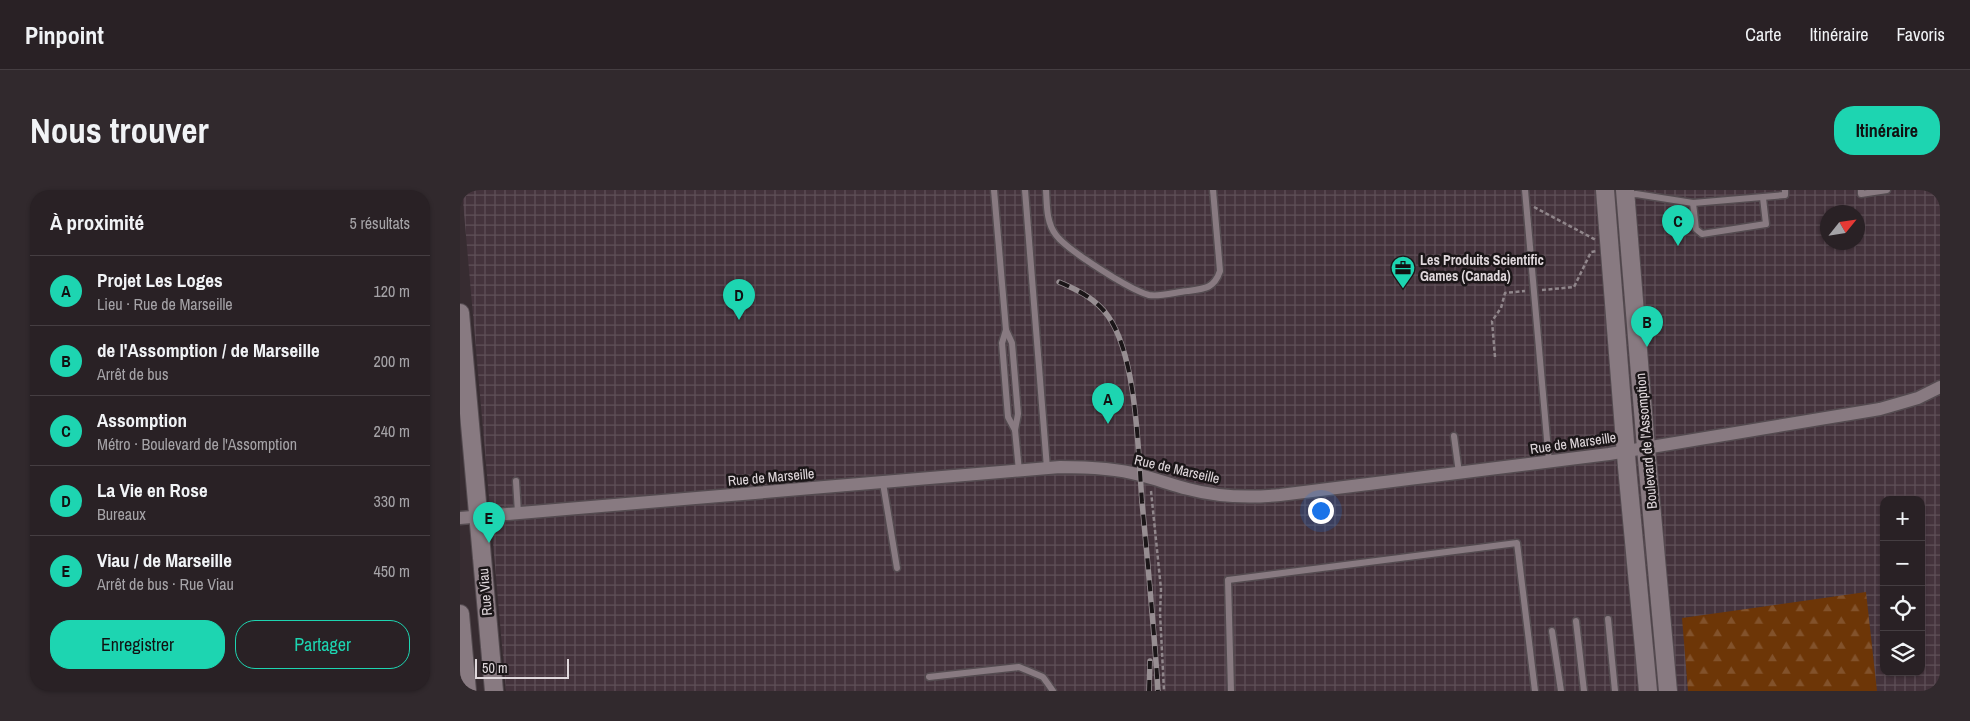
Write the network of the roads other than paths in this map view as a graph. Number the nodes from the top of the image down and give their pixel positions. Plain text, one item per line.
1 (994, 190) edge
2 (1025, 190) edge
3 (1046, 190) edge
4 (1213, 190) edge
5 (1524, 190) edge
6 (1605, 190) edge
7 (1785, 190) edge
8 (1861, 190) edge
9 (1887, 190) edge
10 (1626, 192) edge
11 (1763, 198) junction
12 (1693, 203) junction
13 (460, 313) edge
14 (1006, 330) junction
15 (1940, 387) edge
16 (1015, 430) junction
17 (1454, 436) dead end
18 (1646, 448) junction
19 (1626, 451) junction
20 (1549, 462) junction
21 (1047, 468) junction
22 (1019, 471) junction
23 (1459, 473) junction
24 (516, 481) dead end
25 (883, 483) junction
26 (518, 513) junction
27 (478, 517) junction
28 (460, 518) edge
29 (897, 568) dead end
30 (460, 614) edge
31 (1608, 619) dead end
32 (1576, 621) dead end
33 (1552, 631) dead end
34 (929, 677) dead end
35 (467, 691) edge
36 (494, 691) edge
37 (1054, 691) edge
38 (1231, 691) edge
39 (1535, 691) edge
40 (1561, 691) edge
41 (1584, 691) edge
42 (1615, 691) edge
43 (1648, 691) edge
44 (1668, 691) edge

1 - 14 lane
2 - 21 lane
3 - 4 lane
5 - 20 lane
6 - 19 street, Boulevard de l'Assomption
7 - 11 lane
8 - 9 lane
10 - 12 lane
10 - 18 street, Boulevard de l'Assomption
11 - 12 lane
11 - 12 lane
13 - 27 street, Rue Viau
14 - 16 lane
14 - 16 lane
15 - 18 street, Rue de Marseille
16 - 22 lane
17 - 23 lane
18 - 19 street, Rue de Marseille
18 - 44 street, Boulevard de l'Assomption
19 - 20 street, Rue de Marseille
19 - 43 street, Boulevard de l'Assomption
20 - 23 street, Rue de Marseille
21 - 22 street, Rue de Marseille
21 - 23 street, Rue de Marseille
22 - 25 street, Rue de Marseille
24 - 26 lane
25 - 26 street, Rue de Marseille
25 - 29 lane
26 - 27 street, Rue de Marseille
27 - 28 street, Rue de Marseille
27 - 36 street, Rue Viau
30 - 35 street, Rue Viau
31 - 42 lane
32 - 41 lane
33 - 40 lane
34 - 37 lane
38 - 39 lane

